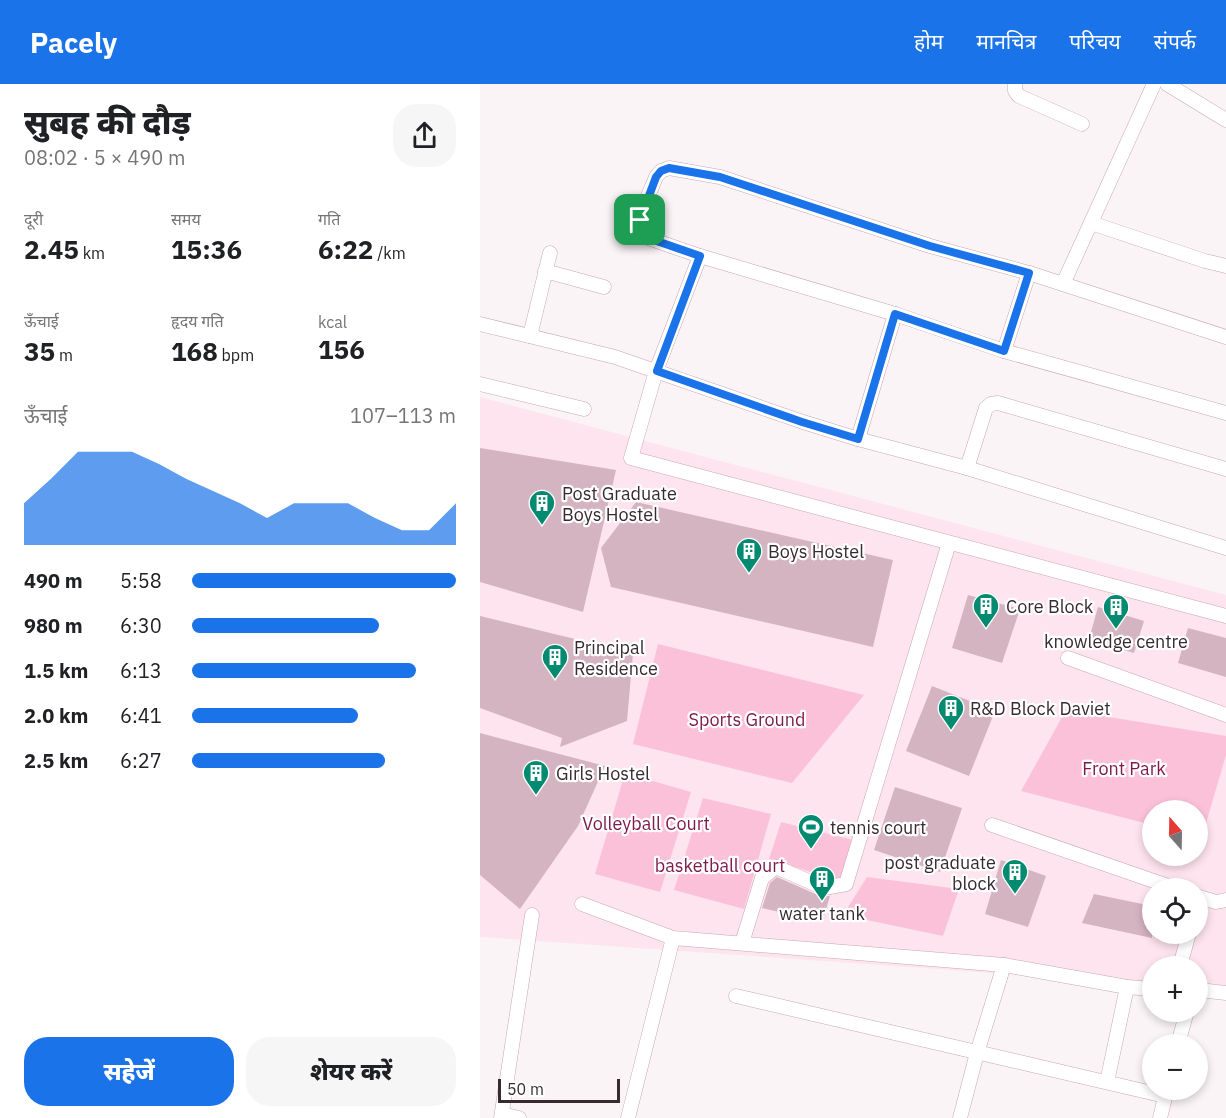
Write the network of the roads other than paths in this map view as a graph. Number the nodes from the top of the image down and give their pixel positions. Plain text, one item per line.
1 (1015, 84) edge
2 (1154, 84) edge
3 (1167, 84) edge
4 (1226, 120) edge
5 (1082, 124) dead end
6 (1091, 223) junction
7 (549, 253) dead end
8 (700, 256) junction
9 (1226, 266) edge
10 (545, 271) junction
11 (1029, 273) junction
12 (1063, 284) junction
13 (604, 287) dead end
14 (895, 314) junction
15 (480, 324) edge
16 (530, 336) junction
17 (1226, 337) edge
18 (1004, 351) junction
19 (657, 371) junction
20 (480, 384) edge
21 (584, 410) dead end
22 (1226, 413) edge
23 (858, 439) junction
24 (967, 468) junction
25 (1226, 469) edge
26 (949, 543) junction
27 (1226, 548) edge
28 (1226, 616) edge
29 (1068, 658) dead end
30 (1226, 715) edge
31 (992, 825) dead end
32 (1145, 878) edge
33 (1226, 900) edge
34 (1208, 901) edge
35 (582, 904) dead end
36 (532, 915) dead end
37 (673, 938) junction
38 (742, 943) junction
39 (1004, 965) junction
40 (1126, 987) junction
41 (1142, 988) edge
42 (1208, 991) edge
43 (1226, 993) edge
44 (736, 996) dead end
45 (977, 1053) junction
46 (1107, 1082) junction
47 (1142, 1089) edge
48 (1164, 1100) edge
49 (501, 1116) edge
50 (519, 1118) edge
51 (628, 1118) edge
52 (960, 1118) edge
53 (1160, 1118) edge

1 - 5 street
2 - 6 street
3 - 4 street
6 - 9 street
6 - 12 street
7 - 10 street
8 - 11 street
8 - 14 street
8 - 19 street
10 - 13 street
10 - 16 street
11 - 12 street
11 - 18 street
12 - 17 street
14 - 18 street
14 - 23 street
15 - 16 street
16 - 19 street
18 - 22 street
19 - 23 street
19 - 26 street
20 - 21 street
23 - 24 street
24 - 25 street
24 - 27 street
26 - 28 street
26 - 38 street
29 - 30 street
31 - 32 street
33 - 34 street
35 - 37 street
36 - 49 street
37 - 38 street
37 - 51 street
38 - 39 street
39 - 40 street
39 - 45 street
40 - 41 street
40 - 46 street
42 - 43 street
44 - 45 street
45 - 46 street
45 - 52 street
46 - 47 street
48 - 53 street
49 - 50 street

